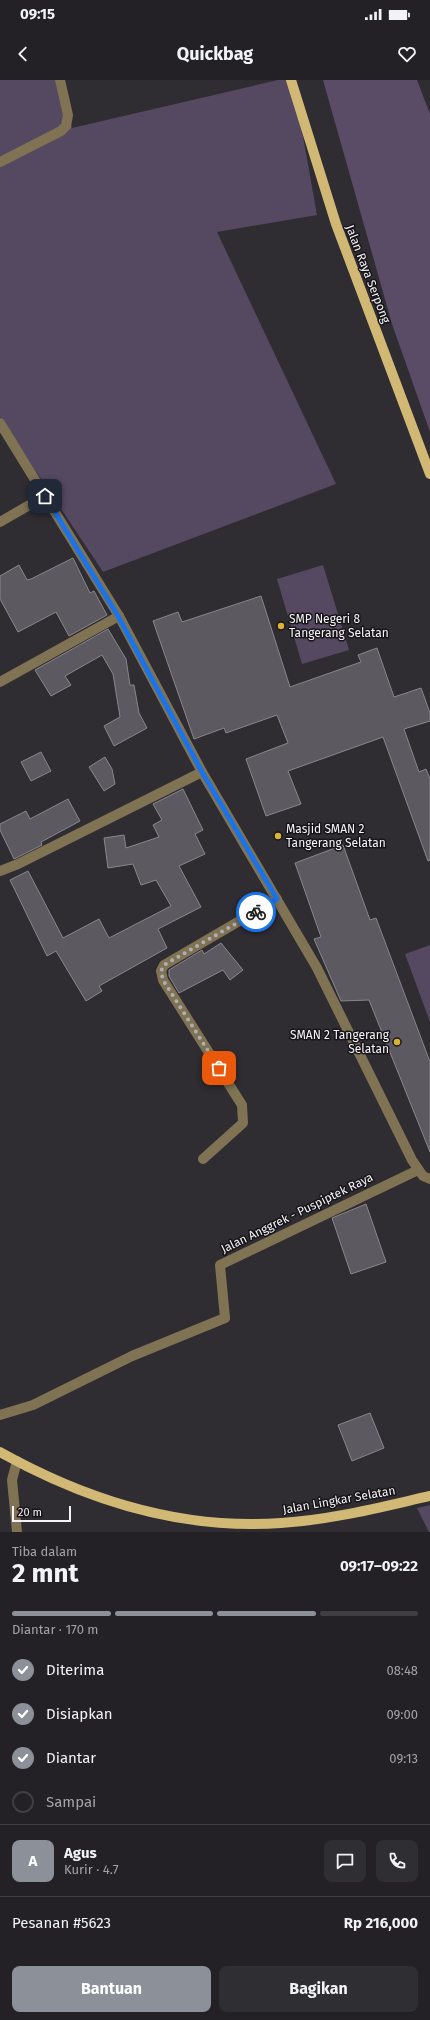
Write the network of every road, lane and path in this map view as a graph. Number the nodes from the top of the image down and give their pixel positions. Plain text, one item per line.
1 (60, 80) edge
2 (291, 80) edge
3 (0, 162) edge
4 (0, 423) edge
5 (430, 474) edge
6 (45, 496) junction
7 (0, 522) edge
8 (118, 616) junction
9 (0, 682) edge
10 (202, 772) junction
11 (0, 871) edge
12 (277, 899) junction
13 (204, 1159) dead end
14 (418, 1170) junction
15 (430, 1179) edge
16 (0, 1415) edge
17 (0, 1452) edge
18 (17, 1461) junction
19 (430, 1496) edge
20 (17, 1532) edge

1 - 3 street
2 - 5 main road, Jalan Raya Serpong
4 - 6 street
6 - 7 street
6 - 8 street
8 - 9 street
8 - 10 street
10 - 11 street
10 - 12 street
12 - 13 street
12 - 14 street
14 - 15 street
14 - 16 street, Jalan Anggrek - Puspiptek Raya
17 - 18 main road, Jalan Lingkar Selatan
18 - 19 main road, Jalan Lingkar Selatan
18 - 20 street

